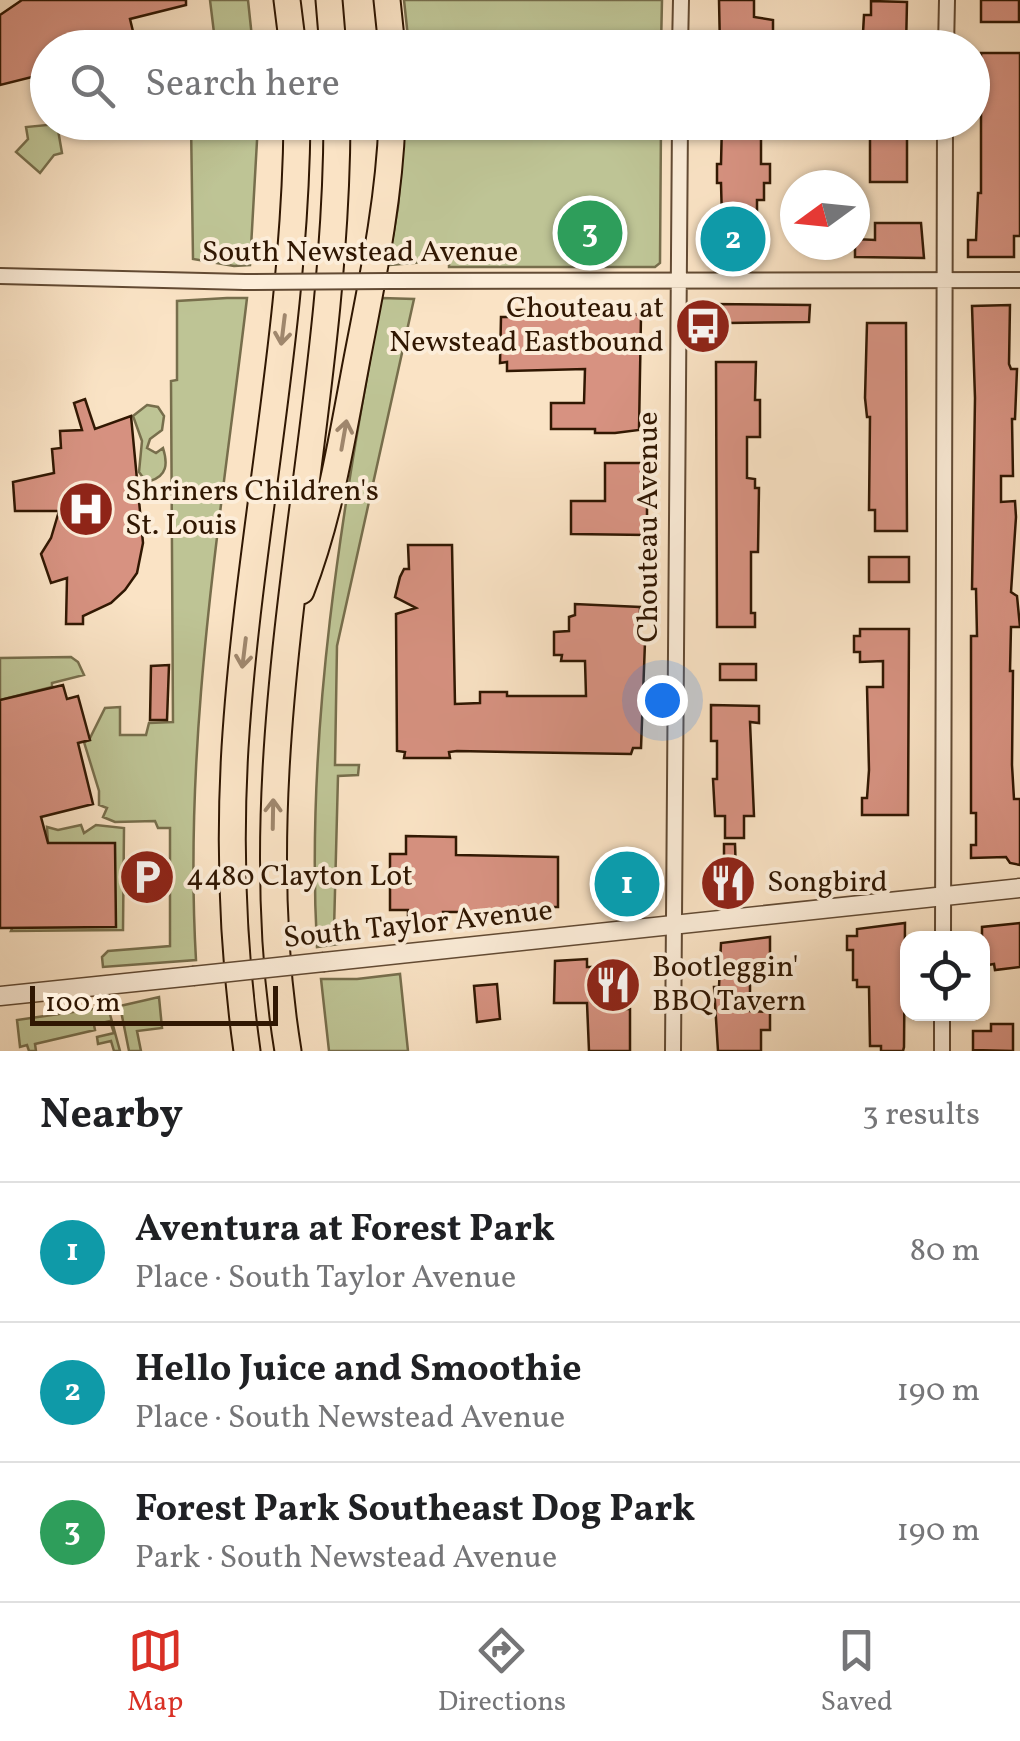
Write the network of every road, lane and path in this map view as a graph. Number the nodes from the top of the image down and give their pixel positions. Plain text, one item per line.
1 (328, 0) edge
2 (387, 0) edge
3 (681, 0) edge
4 (947, 0) edge
5 (332, 30) edge
6 (390, 30) edge
7 (680, 30) edge
8 (946, 30) edge
9 (297, 140) edge
10 (336, 140) edge
11 (390, 140) edge
12 (680, 140) edge
13 (946, 140) edge
14 (0, 276) edge
15 (944, 280) junction
16 (1020, 280) edge
17 (679, 281) junction
18 (286, 628) junction
19 (1020, 888) edge
20 (944, 897) junction
21 (674, 926) junction
22 (943, 931) edge
23 (0, 996) edge
24 (942, 1021) edge
25 (248, 1051) edge
26 (288, 1051) edge
27 (673, 1051) edge
28 (942, 1051) edge

1 - 5 highway
2 - 6 highway
3 - 7 street
4 - 8 street
9 -> 25 highway
10 - 18 highway
18 -> 11 highway
12 - 17 street, Chouteau Avenue
13 - 15 street
14 - 17 street, South Newstead Avenue, bridge
15 - 16 street, South Newstead Avenue
15 - 17 street, South Newstead Avenue
15 - 20 street
17 - 21 street, Chouteau Avenue
26 -> 18 highway
19 - 20 street, South Taylor Avenue
20 - 21 street, South Taylor Avenue
20 - 22 street
21 - 23 street, South Taylor Avenue, bridge
21 - 27 street, Chouteau Avenue
24 - 28 street

